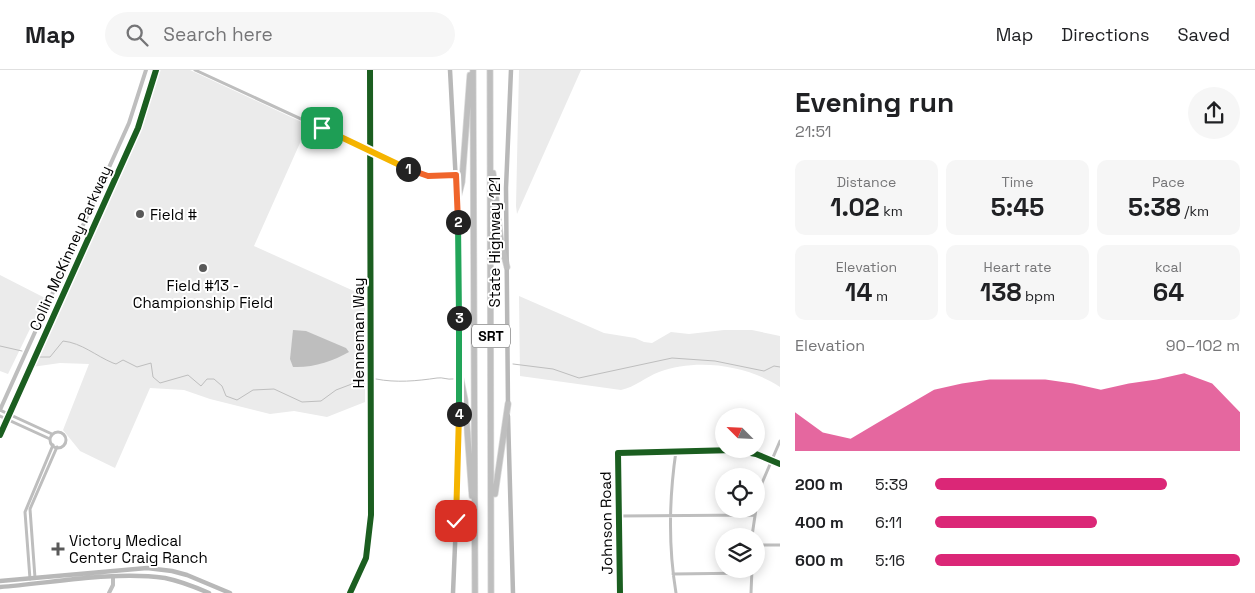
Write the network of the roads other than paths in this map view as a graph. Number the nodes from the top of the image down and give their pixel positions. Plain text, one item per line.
1 (146, 70) edge
2 (156, 70) edge
3 (195, 70) edge
4 (370, 70) edge
5 (450, 70) edge
6 (472, 70) edge
7 (490, 70) edge
8 (511, 70) edge
9 (117, 151) junction
10 (370, 152) junction
11 (126, 156) junction
12 (490, 163) junction
13 (456, 175) junction
14 (457, 202) junction
15 (507, 267) junction
16 (37, 325) junction
17 (46, 330) junction
18 (459, 370) junction
19 (508, 404) junction
20 (0, 410) edge
21 (9, 414) junction
22 (0, 416) edge
23 (7, 420) junction
24 (52, 434) junction
25 (0, 435) edge
26 (50, 439) junction
27 (780, 441) edge
28 (55, 446) junction
29 (676, 451) junction
30 (771, 461) junction
31 (780, 464) edge
32 (765, 479) edge
33 (492, 508) junction
34 (715, 515) edge
35 (619, 516) junction
36 (669, 516) junction
37 (476, 528) junction
38 (765, 545) edge
39 (780, 545) edge
40 (715, 572) edge
41 (673, 574) junction
42 (186, 575) junction
43 (113, 577) junction
44 (32, 578) junction
45 (752, 578) edge
46 (0, 581) edge
47 (183, 583) junction
48 (33, 585) junction
49 (0, 587) edge
50 (109, 593) edge
51 (209, 593) edge
52 (230, 593) edge
53 (350, 593) edge
54 (453, 593) edge
55 (475, 593) edge
56 (491, 593) edge
57 (513, 593) edge
58 (620, 593) edge
59 (676, 593) edge
60 (751, 593) edge

1 - 9 street, Collin McKinney Parkway
2 - 11 street, Collin McKinney Parkway
3 - 10 street
4 - 10 street, Henneman Way
5 - 13 main road
6 - 14 highway
6 - 37 highway, SRT
7 - 12 highway, SRT
8 - 15 main road, State Highway 121
9 - 11 street
9 - 16 street, Collin McKinney Parkway
10 - 13 street
10 - 53 street, Henneman Way
11 - 17 street, Collin McKinney Parkway
12 - 15 highway
12 - 33 highway, SRT
13 - 14 main road
14 - 18 main road
15 - 19 main road, State Highway 121
16 - 17 street
16 - 20 street, Collin McKinney Parkway
17 - 21 street, Collin McKinney Parkway
18 - 37 highway
18 - 54 main road
19 - 33 highway
19 - 57 main road, State Highway 121
20 - 21 street
21 - 23 street, Collin McKinney Parkway
21 - 24 street
22 - 23 street
23 - 25 street, Collin McKinney Parkway
23 - 26 street
24 - 26 street
24 - 28 street
26 - 28 street
27 - 30 street
28 - 44 street
29 - 30 street
29 - 35 street, Johnson Road
29 - 36 street
30 - 31 street
30 - 32 street
33 - 56 highway, SRT
34 - 36 street
35 - 36 street
35 - 58 street, Johnson Road
36 - 41 street
37 - 55 highway, SRT
38 - 39 street
40 - 41 street
41 - 59 street
42 - 44 main road
42 - 47 main road
42 - 52 main road
43 - 47 main road
43 - 48 main road
43 - 50 street
44 - 46 main road
44 - 48 street
45 - 60 street
47 - 51 main road
48 - 49 main road

